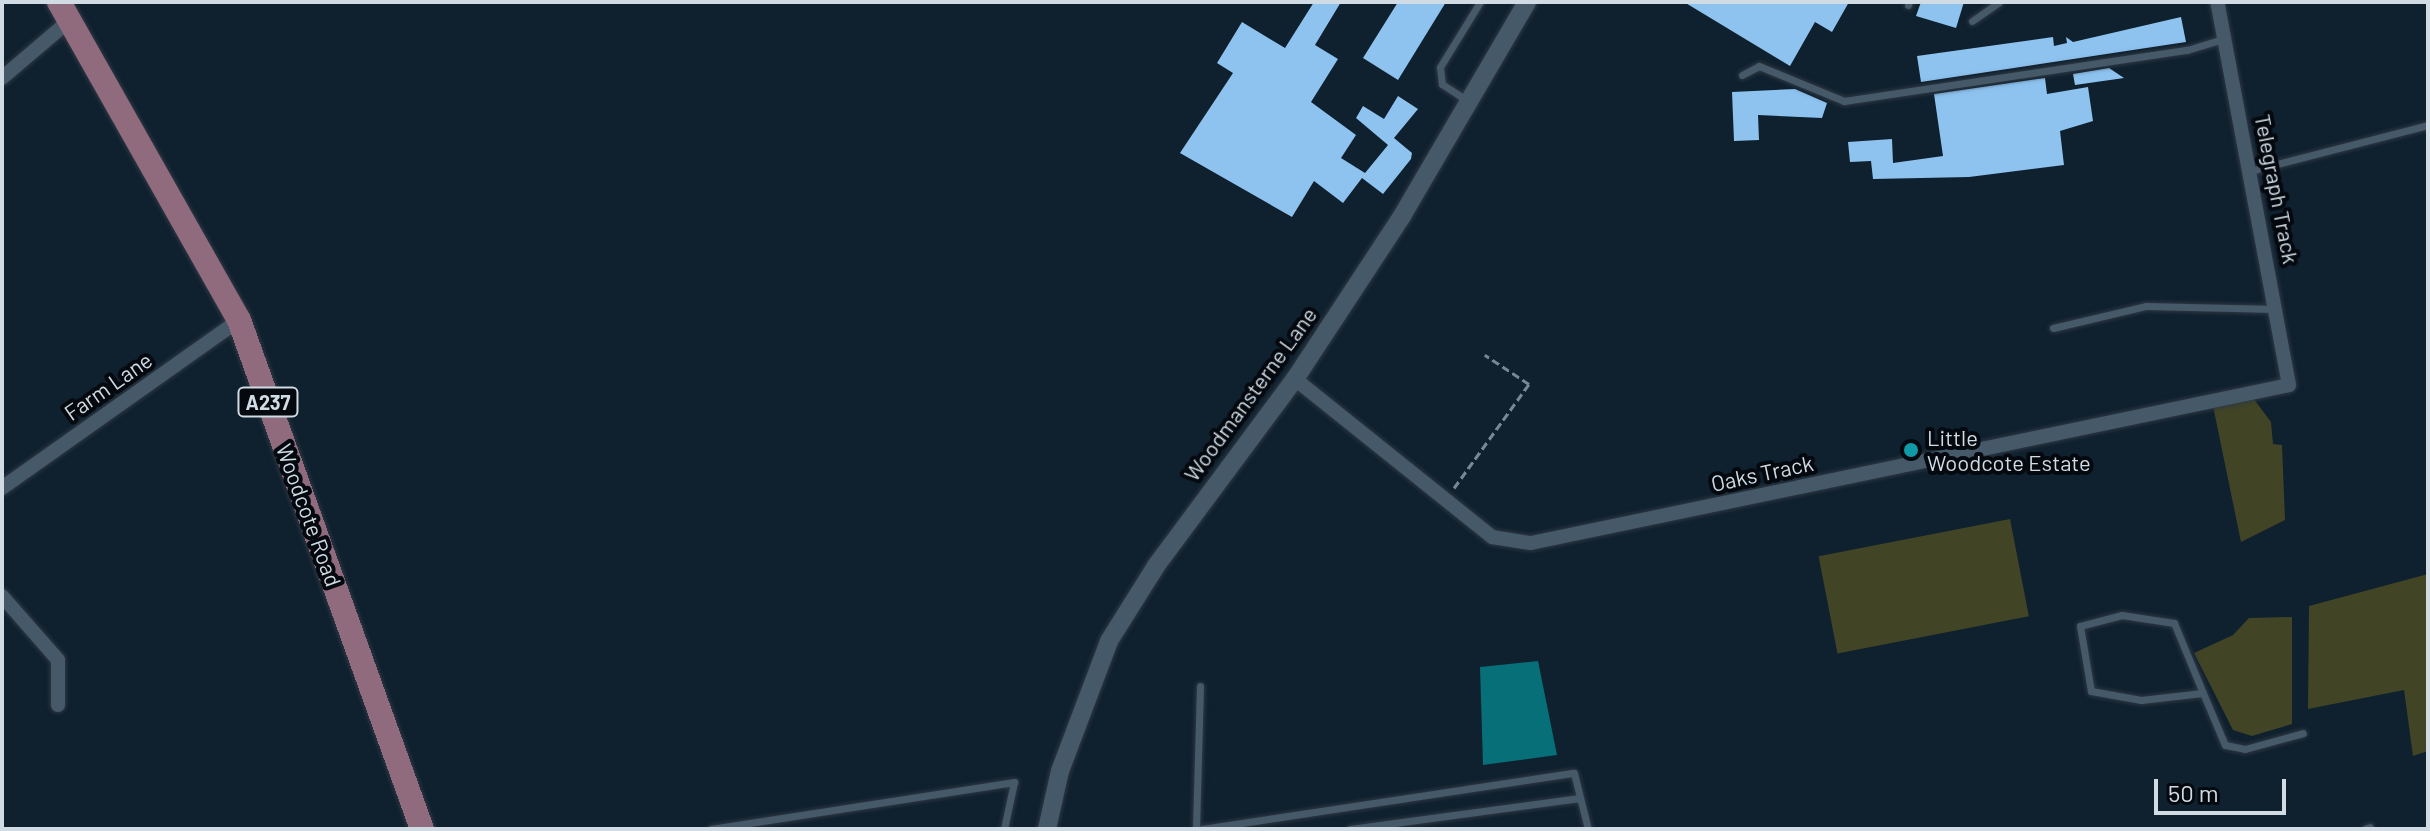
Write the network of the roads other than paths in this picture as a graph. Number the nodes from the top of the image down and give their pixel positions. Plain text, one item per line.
1 (1480, 2) edge
2 (1527, 2) edge
3 (1999, 2) edge
4 (2217, 2) edge
5 (64, 11) edge
6 (1972, 21) dead end
7 (2224, 39) junction
8 (1742, 75) dead end
9 (2, 78) edge
10 (1469, 101) junction
11 (2428, 125) edge
12 (2250, 171) junction
13 (2277, 309) junction
14 (239, 320) junction
15 (2053, 328) dead end
16 (1295, 379) junction
17 (2289, 385) joint
18 (2, 488) edge
19 (2, 596) edge
20 (1200, 686) dead end
21 (2203, 693) junction
22 (58, 705) dead end
23 (2303, 733) dead end
24 (1580, 798) junction
25 (422, 829) edge
26 (711, 829) edge
27 (1004, 829) edge
28 (1047, 829) edge
29 (1196, 829) edge
30 (1202, 829) edge
31 (1350, 829) edge
32 (1588, 829) edge

1 - 10 lane
2 - 10 street, Woodmansterne Lane
3 - 6 lane
4 - 7 street, Telegraph Track
5 - 9 street
5 - 14 main road, Woodcote Road / A237
7 - 8 lane
7 - 12 street, Telegraph Track
10 - 16 street, Woodmansterne Lane
11 - 12 lane
12 - 13 street, Telegraph Track
13 - 15 lane
13 - 17 street, Telegraph Track
14 - 18 street, Farm Lane
14 - 25 main road, Woodcote Road / A237
16 - 17 street, Oaks Track
16 - 28 street, Woodmansterne Lane
19 - 22 street
20 - 29 lane
21 - 21 lane
21 - 23 lane
24 - 30 lane
24 - 31 lane
24 - 32 lane
26 - 27 lane

